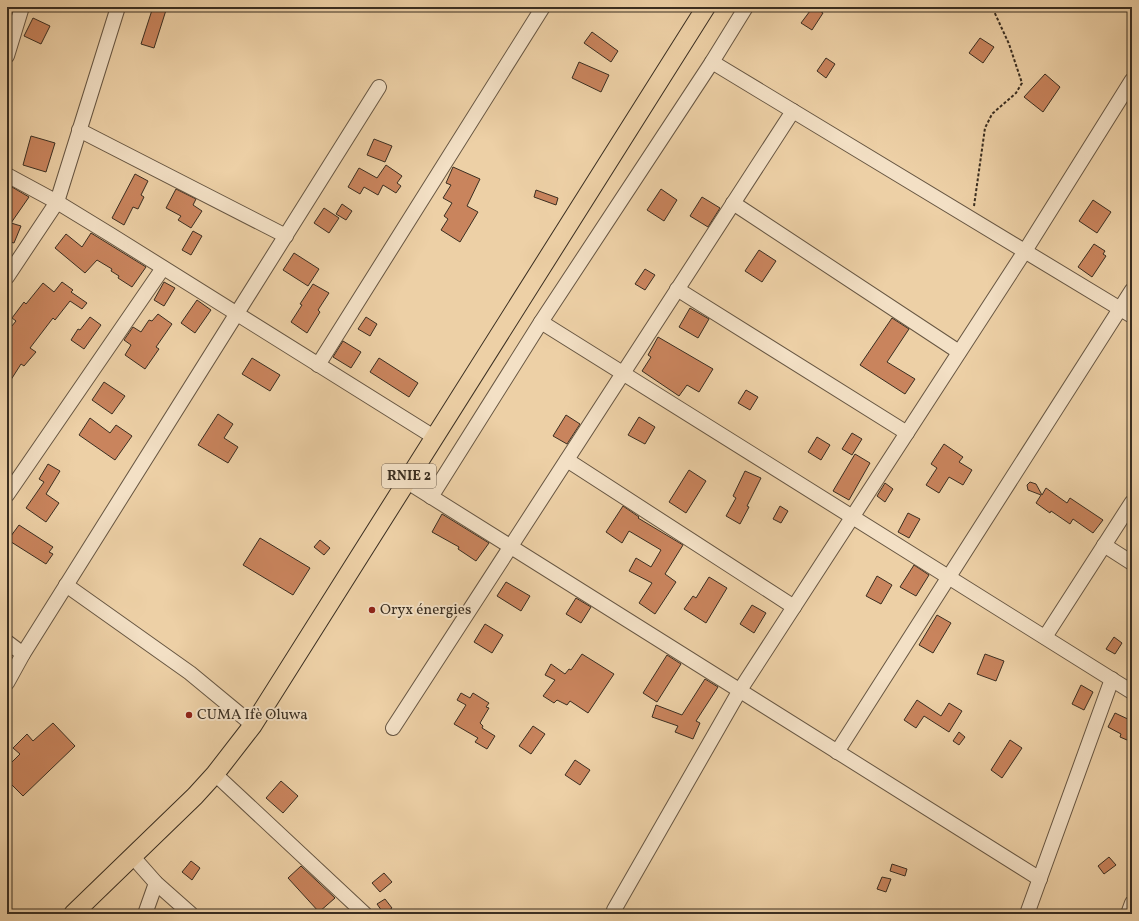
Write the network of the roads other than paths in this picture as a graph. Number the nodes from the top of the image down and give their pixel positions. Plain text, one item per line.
1 (22, 7) edge
2 (118, 7) edge
3 (543, 7) edge
4 (706, 7) edge
5 (746, 7) edge
6 (7, 56) edge
7 (712, 62) junction
8 (1132, 80) edge
9 (379, 87) dead end
10 (793, 111) junction
11 (79, 130) junction
12 (7, 175) edge
13 (57, 202) junction
14 (733, 203) junction
15 (286, 236) junction
16 (1024, 251) junction
17 (163, 268) junction
18 (7, 277) edge
19 (677, 289) junction
20 (1132, 290) edge
21 (1126, 312) edge
22 (236, 314) junction
23 (541, 322) junction
24 (960, 352) junction
25 (318, 365) junction
26 (623, 373) junction
27 (907, 433) junction
28 (434, 437) junction
29 (567, 460) junction
30 (406, 481) junction
31 (7, 495) edge
32 (431, 497) junction
33 (1132, 502) edge
34 (852, 517) junction
35 (1104, 545) junction
36 (511, 547) junction
37 (1132, 563) edge
38 (949, 577) junction
39 (66, 585) junction
40 (794, 607) junction
41 (1045, 637) junction
42 (7, 642) edge
43 (23, 654) junction
44 (1112, 679) junction
45 (7, 683) edge
46 (740, 690) junction
47 (1132, 692) edge
48 (253, 725) junction
49 (393, 728) dead end
50 (837, 752) junction
51 (215, 774) junction
52 (133, 857) junction
53 (1040, 878) junction
54 (156, 884) junction
55 (1132, 903) edge
56 (614, 910) dead end
57 (73, 914) edge
58 (145, 914) edge
59 (191, 914) edge
60 (365, 914) edge
61 (1027, 914) edge
62 (1128, 914) edge

1 - 6 street
2 - 11 street
3 - 25 street
4 - 28 main road, RNIE 2
5 - 7 street
7 - 10 street
7 - 23 street
8 - 16 street
9 - 15 street
10 - 14 street
10 - 16 street
11 - 13 street
11 - 15 street
12 - 13 street
13 - 17 street
13 - 18 street
14 - 19 street
14 - 24 street
15 - 22 street
16 - 21 street
16 - 24 street
17 - 22 street
17 - 31 street
19 - 26 street
19 - 27 street
20 - 21 street
21 - 38 street
22 - 25 street
22 - 39 street
23 - 26 street
23 - 32 street
24 - 27 street
25 - 28 street
26 - 29 street
26 - 34 street
27 - 34 street
28 - 30 main road, RNIE 2
29 - 36 street
29 - 40 street
30 - 32 street
30 - 48 main road, RNIE 2
32 - 36 street
33 - 35 street
34 - 38 street
34 - 40 street
35 - 37 street
35 - 41 street
36 - 46 street
36 - 49 street
38 - 41 street
38 - 50 street
39 - 43 street
39 - 48 street
40 - 46 street
41 - 44 street
42 - 43 street
43 - 45 street
44 - 47 street
44 - 53 street
46 - 50 street
46 - 56 street
48 - 51 main road, RNIE 2
50 - 53 street
51 - 52 main road, RNIE 2
51 - 60 street
52 - 54 street
52 - 57 main road, RNIE 2
53 - 61 street
54 - 58 street
54 - 59 street
55 - 62 street

